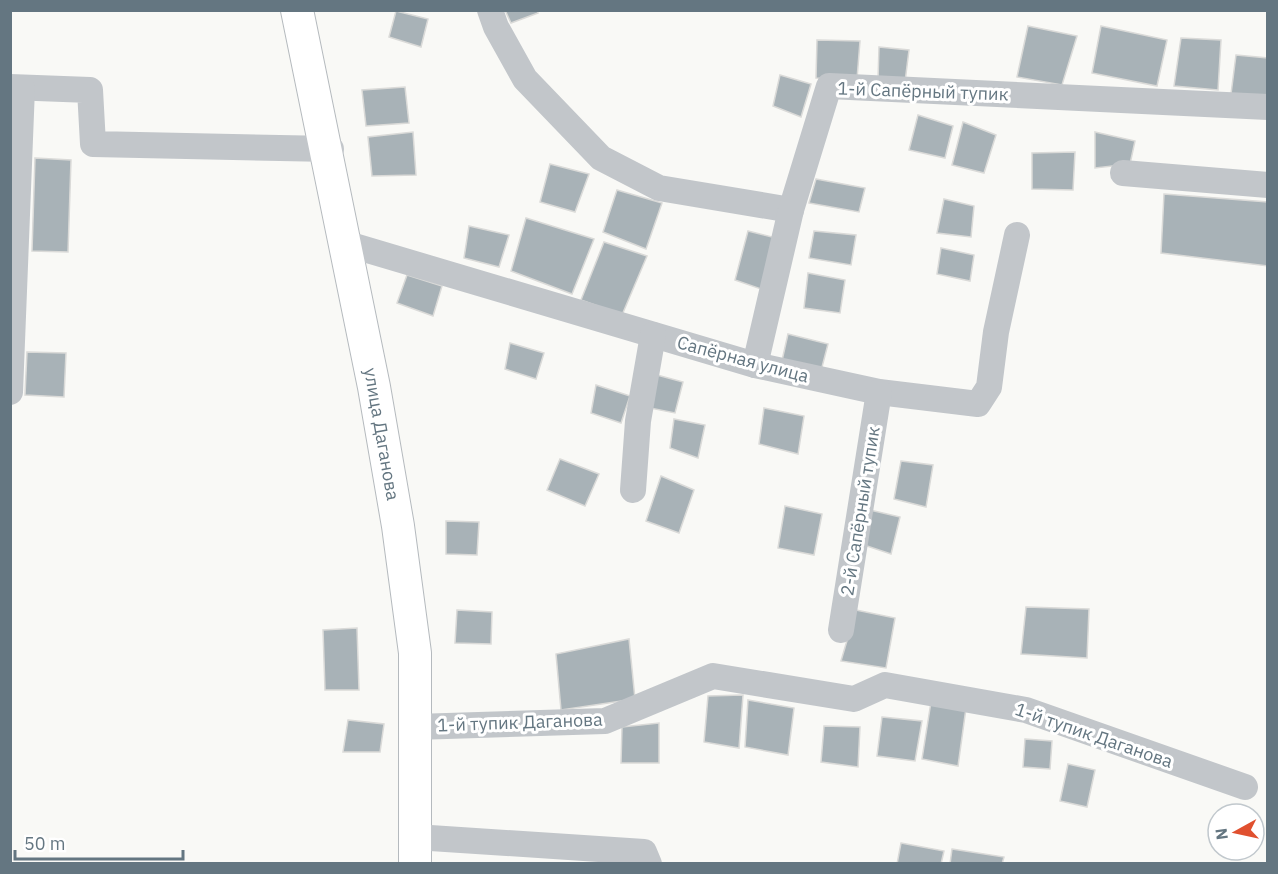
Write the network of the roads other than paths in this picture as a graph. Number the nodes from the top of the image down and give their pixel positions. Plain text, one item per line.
1 (297, 10) edge
2 (303, 10) edge
3 (490, 10) edge
4 (16, 87) edge
5 (1268, 106) edge
6 (329, 149) junction
7 (1123, 174) dead end
8 (1268, 184) edge
9 (791, 210) junction
10 (1017, 235) dead end
11 (348, 244) junction
12 (653, 335) junction
13 (755, 365) junction
14 (10, 392) edge
15 (879, 392) junction
16 (633, 490) dead end
17 (841, 630) dead end
18 (417, 727) junction
19 (1245, 787) dead end
20 (417, 850) edge
21 (649, 864) edge

1 - 6 main road, улица Даганова
2 - 6 main road, улица Даганова
3 - 9 street
4 - 6 street
4 - 14 street
5 - 9 street, 1-й Сапёрный тупик
6 - 11 main road, улица Даганова
7 - 8 street
9 - 13 street, 1-й Сапёрный тупик
10 - 15 street, Сапёрная улица
11 - 12 street, Сапёрная улица
11 - 18 main road, улица Даганова
12 - 13 street, Сапёрная улица
12 - 16 street
13 - 15 street, Сапёрная улица
15 - 17 street, 2-й Сапёрный тупик
18 - 19 street, 1-й тупик Даганова
18 - 20 main road, улица Даганова
20 - 21 street

